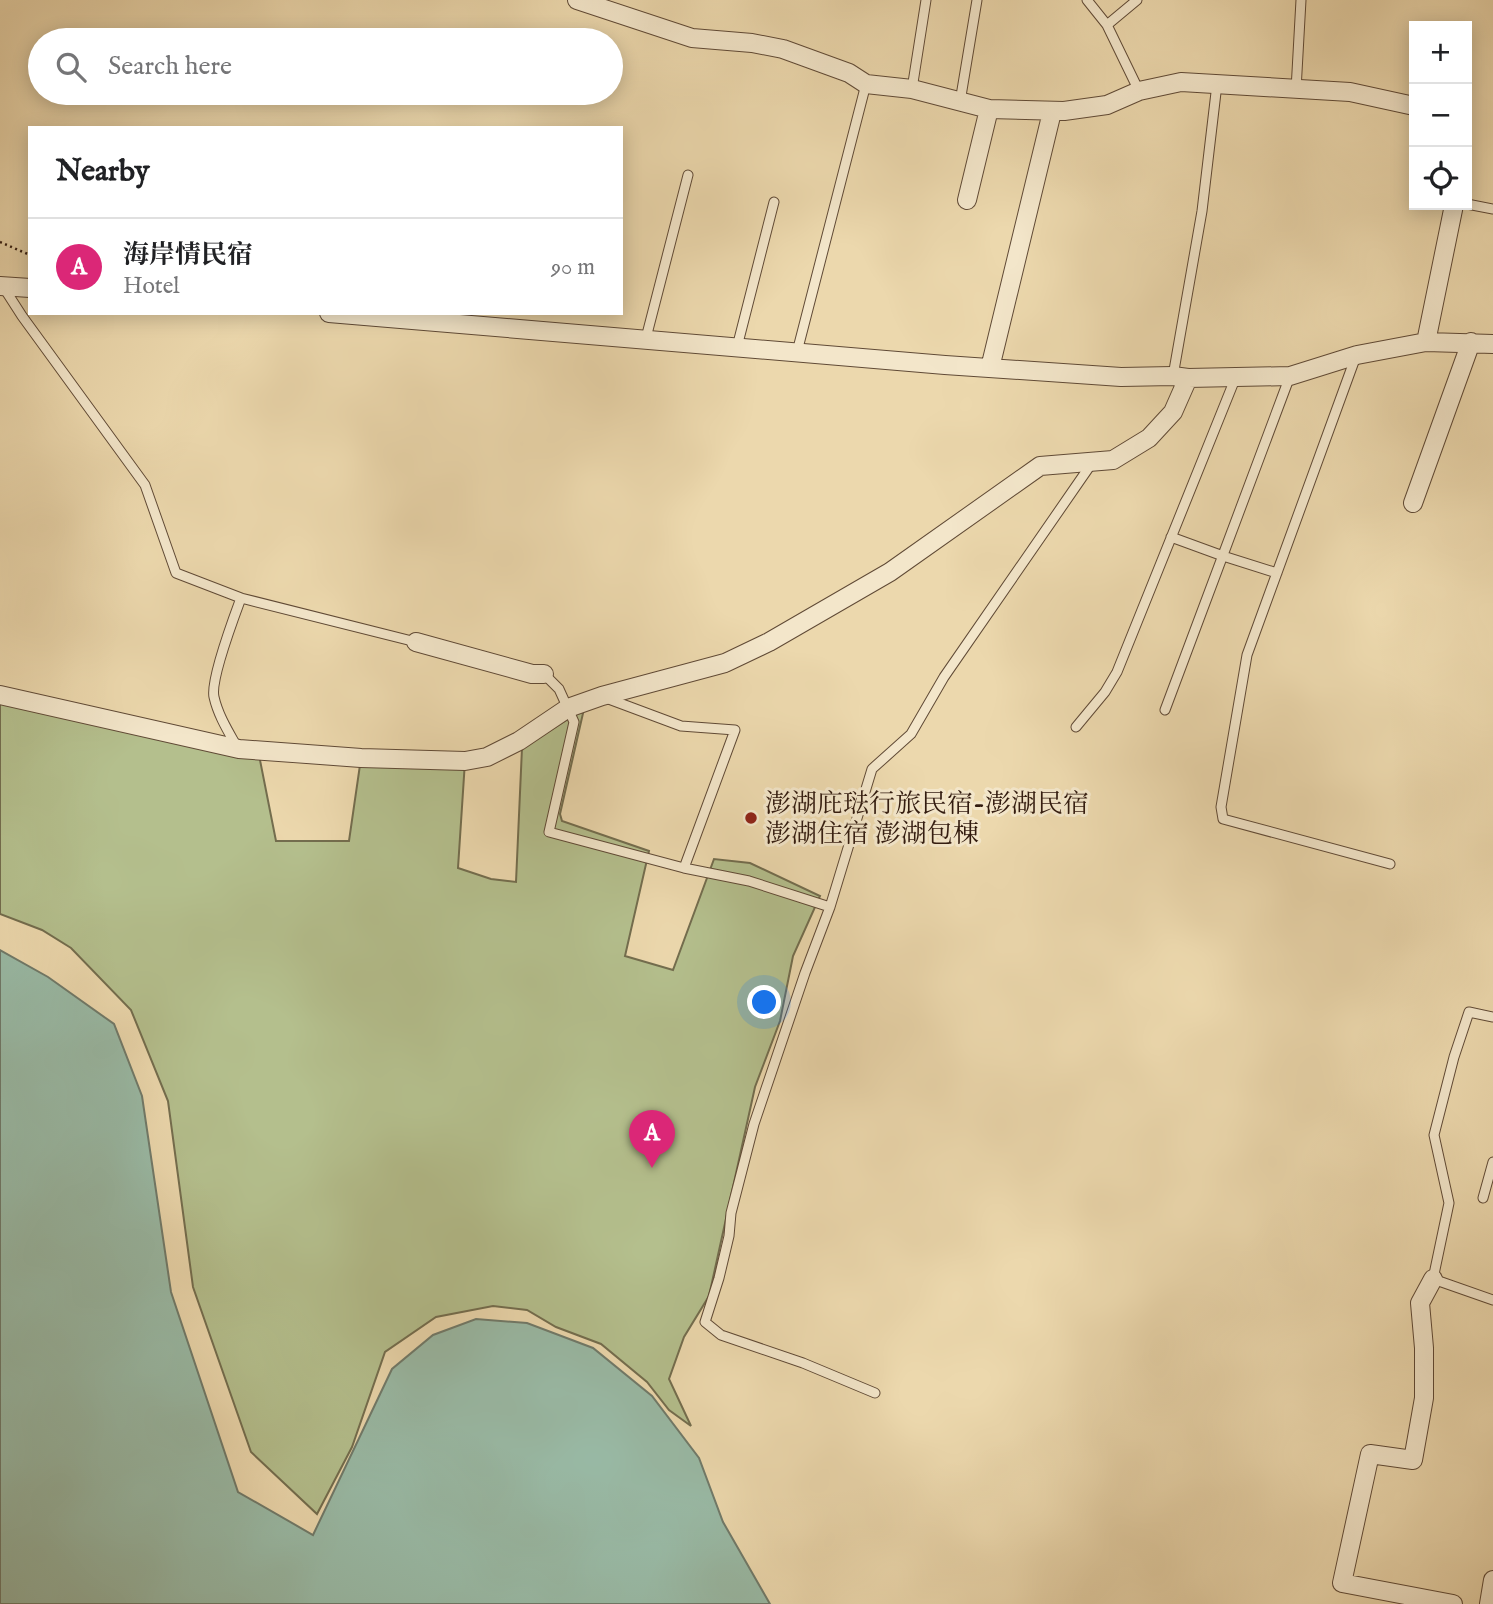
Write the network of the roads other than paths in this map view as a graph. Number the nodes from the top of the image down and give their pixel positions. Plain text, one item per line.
1 (577, 0) edge
2 (926, 0) edge
3 (977, 0) edge
4 (1087, 0) edge
5 (1137, 0) edge
6 (1301, 0) edge
7 (1107, 26) junction
8 (866, 84) junction
9 (1217, 84) junction
10 (912, 89) junction
11 (1296, 90) junction
12 (1139, 91) junction
13 (960, 102) junction
14 (1409, 105) edge
15 (989, 109) junction
16 (1052, 112) junction
17 (688, 175) dead end
18 (967, 200) dead end
19 (774, 202) dead end
20 (1472, 205) edge
21 (1493, 209) edge
22 (1453, 210) edge
23 (2, 286) edge
24 (28, 288) edge
25 (369, 315) edge
26 (421, 318) edge
27 (484, 319) edge
28 (646, 338) junction
29 (1426, 342) junction
30 (1471, 342) junction
31 (1493, 344) edge
32 (737, 347) junction
33 (797, 352) junction
34 (1357, 355) junction
35 (990, 368) junction
36 (1290, 376) junction
37 (1180, 377) junction
38 (1235, 379) junction
39 (1092, 463) junction
40 (1413, 503) dead end
41 (1171, 537) junction
42 (1223, 556) junction
43 (1278, 573) junction
44 (241, 598) junction
45 (416, 642) joint
46 (544, 674) joint
47 (0, 695) edge
48 (602, 696) junction
49 (568, 708) junction
50 (1165, 710) dead end
51 (1076, 727) dead end
52 (239, 749) junction
53 (1390, 864) dead end
54 (684, 868) junction
55 (830, 907) junction
56 (1493, 1017) edge
57 (1493, 1162) edge
58 (1483, 1198) dead end
59 (1433, 1279) junction
60 (1493, 1300) edge
61 (875, 1393) dead end
62 (1493, 1580) edge
63 (1453, 1604) edge
64 (1489, 1604) edge

1 - 8 street
2 - 10 lane
3 - 13 lane
4 - 7 lane
5 - 7 lane
6 - 11 lane
7 - 12 lane
8 - 10 street
8 - 33 lane
9 - 11 street
9 - 12 street
9 - 37 lane
10 - 13 street
11 - 14 street
12 - 16 street
13 - 15 street
15 - 16 street
15 - 18 street
16 - 35 street
17 - 28 lane
19 - 32 lane
20 - 21 lane
22 - 29 street
23 - 24 street
23 - 44 lane
25 - 26 street
26 - 27 street
27 - 28 street
28 - 32 street
29 - 30 street
29 - 34 street
30 - 31 street
30 - 40 street
32 - 33 street
33 - 35 street
34 - 36 street
34 - 43 lane
35 - 37 street
36 - 38 street
36 - 42 lane
37 - 38 street
37 - 39 street
38 - 41 lane
39 - 48 street
39 - 55 lane
41 - 42 lane
41 - 51 lane
42 - 43 lane
42 - 50 lane
43 - 53 lane
44 - 45 lane
44 - 52 lane
45 - 46 street
46 - 49 lane
47 - 52 street
48 - 49 street
48 - 54 lane
49 - 52 street
49 - 54 lane
54 - 55 lane
55 - 61 lane
56 - 59 lane
57 - 58 lane
59 - 60 lane
59 - 63 street
62 - 64 street

